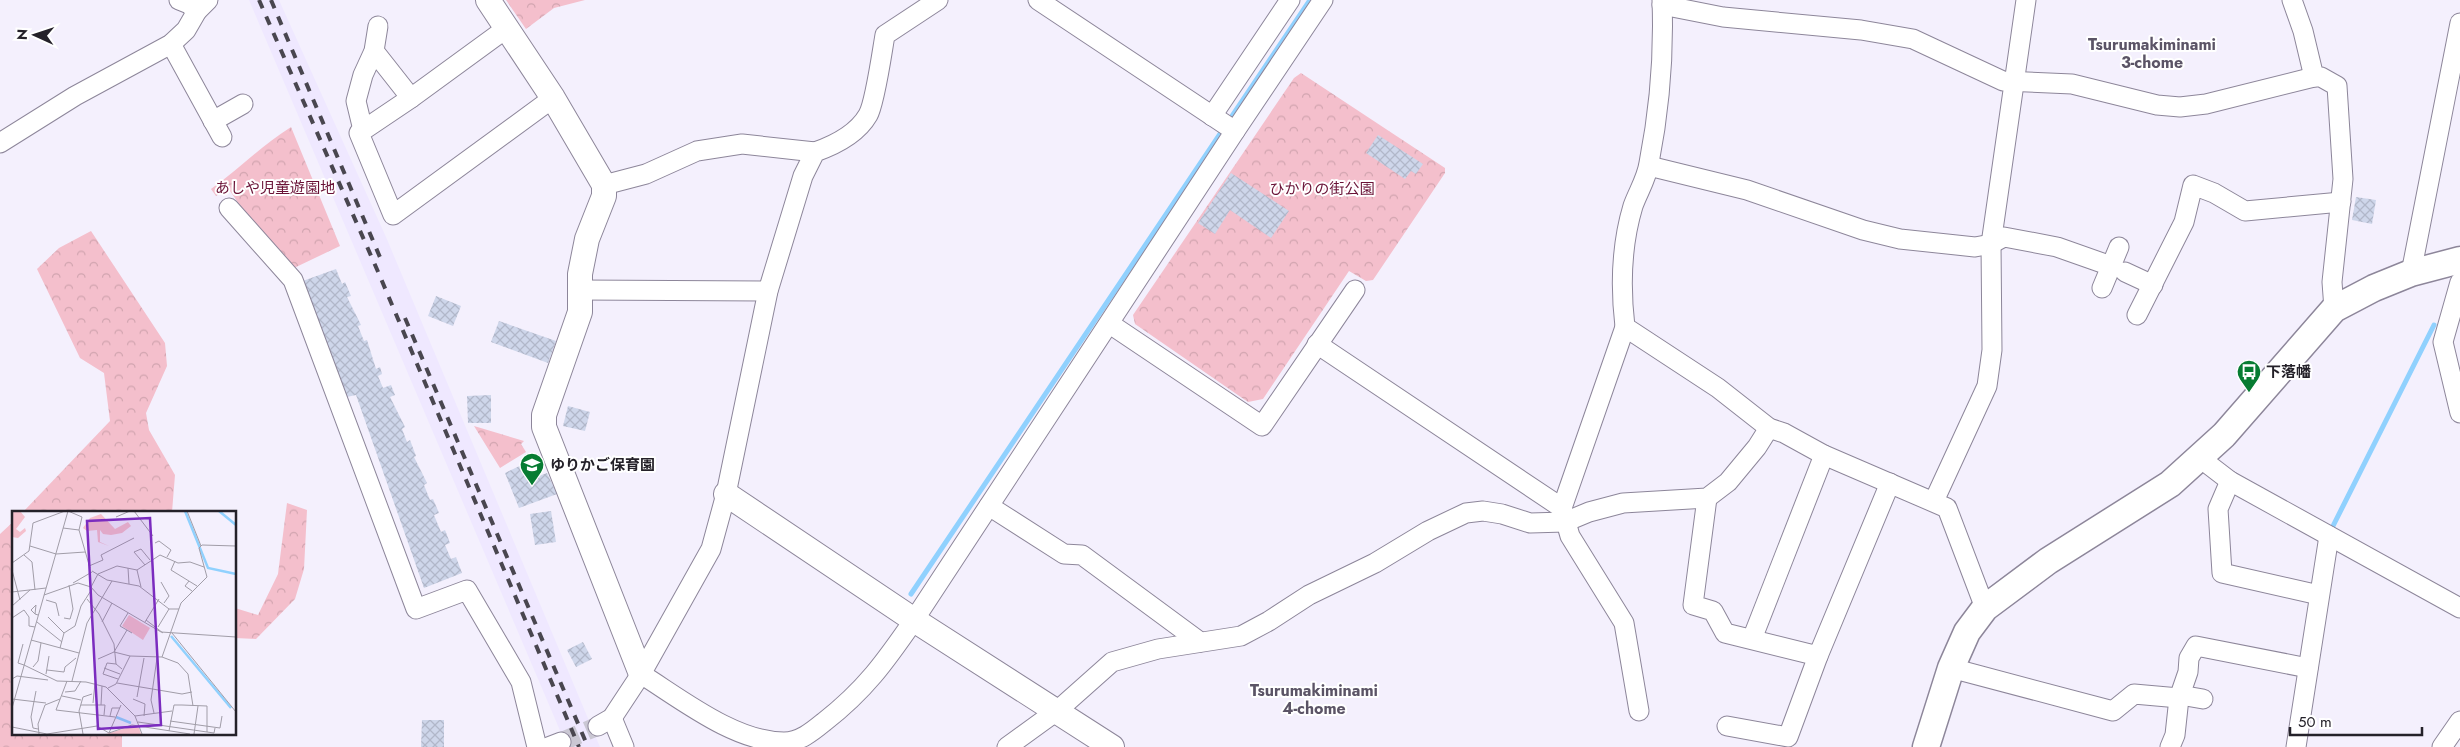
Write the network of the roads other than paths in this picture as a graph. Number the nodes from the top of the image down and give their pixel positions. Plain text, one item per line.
1 (179, 0) edge
2 (488, 0) edge
3 (938, 0) edge
4 (1038, 0) edge
5 (1290, 0) edge
6 (1323, 0) edge
7 (2026, 0) edge
8 (2292, 0) edge
9 (1662, 3) edge
10 (203, 6) edge
11 (2460, 23) edge
12 (378, 26) dead end
13 (507, 28) junction
14 (171, 44) junction
15 (374, 51) junction
16 (2314, 77) junction
17 (2013, 81) junction
18 (411, 98) junction
19 (553, 98) junction
20 (243, 104) dead end
21 (1212, 116) junction
22 (363, 130) junction
23 (1235, 131) junction
24 (0, 143) edge
25 (815, 152) junction
26 (1649, 166) junction
27 (604, 185) junction
28 (2341, 202) junction
29 (229, 208) dead end
30 (1991, 244) junction
31 (2119, 247) dead end
32 (2118, 269) junction
33 (2455, 269) edge
34 (2410, 273) junction
35 (2154, 285) junction
36 (2102, 288) dead end
37 (579, 290) junction
38 (1355, 290) dead end
39 (768, 291) junction
40 (2334, 309) junction
41 (2137, 314) dead end
42 (1110, 324) junction
43 (1626, 327) junction
44 (1317, 344) junction
45 (2460, 412) edge
46 (1769, 428) junction
47 (1824, 455) junction
48 (2200, 458) junction
49 (2230, 480) junction
50 (1890, 483) junction
51 (726, 494) junction
52 (1707, 498) junction
53 (1934, 501) junction
54 (989, 506) junction
55 (1563, 515) junction
56 (2328, 536) junction
57 (2319, 596) junction
58 (1985, 608) junction
59 (2460, 608) edge
60 (914, 620) junction
61 (1752, 639) junction
62 (1200, 642) junction
63 (1818, 656) junction
64 (1951, 668) junction
65 (2308, 668) junction
66 (641, 674) junction
67 (2180, 697) junction
68 (2204, 699) dead end
69 (1058, 710) junction
70 (1639, 711) dead end
71 (2460, 721) edge
72 (1727, 726) dead end
73 (811, 741) edge
74 (786, 745) edge
75 (537, 747) edge
76 (624, 747) edge
77 (1007, 747) edge
78 (1112, 747) edge
79 (1926, 747) edge
80 (2170, 747) edge
81 (2296, 747) edge
82 (2442, 747) edge

1 - 10 street
2 - 13 street
3 - 25 street
4 - 21 street
5 - 21 street
6 - 23 street
7 - 17 street
8 - 16 street
9 - 17 street
9 - 26 street
10 - 14 street
11 - 34 street
12 - 15 street
13 - 18 street
13 - 19 street
14 - 20 street
14 - 24 street
15 - 18 street
15 - 22 street
16 - 17 street
16 - 28 street
17 - 30 street
18 - 22 street
19 - 22 street
19 - 27 street
21 - 23 street
23 - 42 street
25 - 27 street
25 - 39 street
26 - 30 street
26 - 43 street
27 - 37 street
28 - 35 street
28 - 40 street
29 - 75 street
30 - 32 street
30 - 53 street
31 - 32 street
32 - 35 street
32 - 36 street
33 - 34 main road
33 - 45 street
34 - 40 main road
35 - 41 street
37 - 39 street
37 - 66 street
38 - 44 street
39 - 51 street
40 - 48 main road
42 - 44 street
42 - 54 street
43 - 46 street
43 - 55 street
44 - 55 street
46 - 47 street
46 - 52 street
47 - 50 street
47 - 61 street
48 - 49 street
48 - 58 main road
49 - 56 street
49 - 57 street
50 - 53 street
50 - 63 street
51 - 60 street
51 - 66 street
52 - 55 street
52 - 61 street
53 - 58 street
54 - 60 street
54 - 62 street
55 - 62 street
55 - 70 street
56 - 57 street
56 - 59 street
57 - 65 street
58 - 64 main road
60 - 69 street
60 - 73 street
61 - 63 street
62 - 69 street
63 - 72 street
64 - 67 street
64 - 79 main road
65 - 67 street
65 - 81 street
66 - 74 street
66 - 76 street
67 - 68 street
67 - 80 street
69 - 77 street
69 - 78 street
71 - 82 street
73 - 74 street

